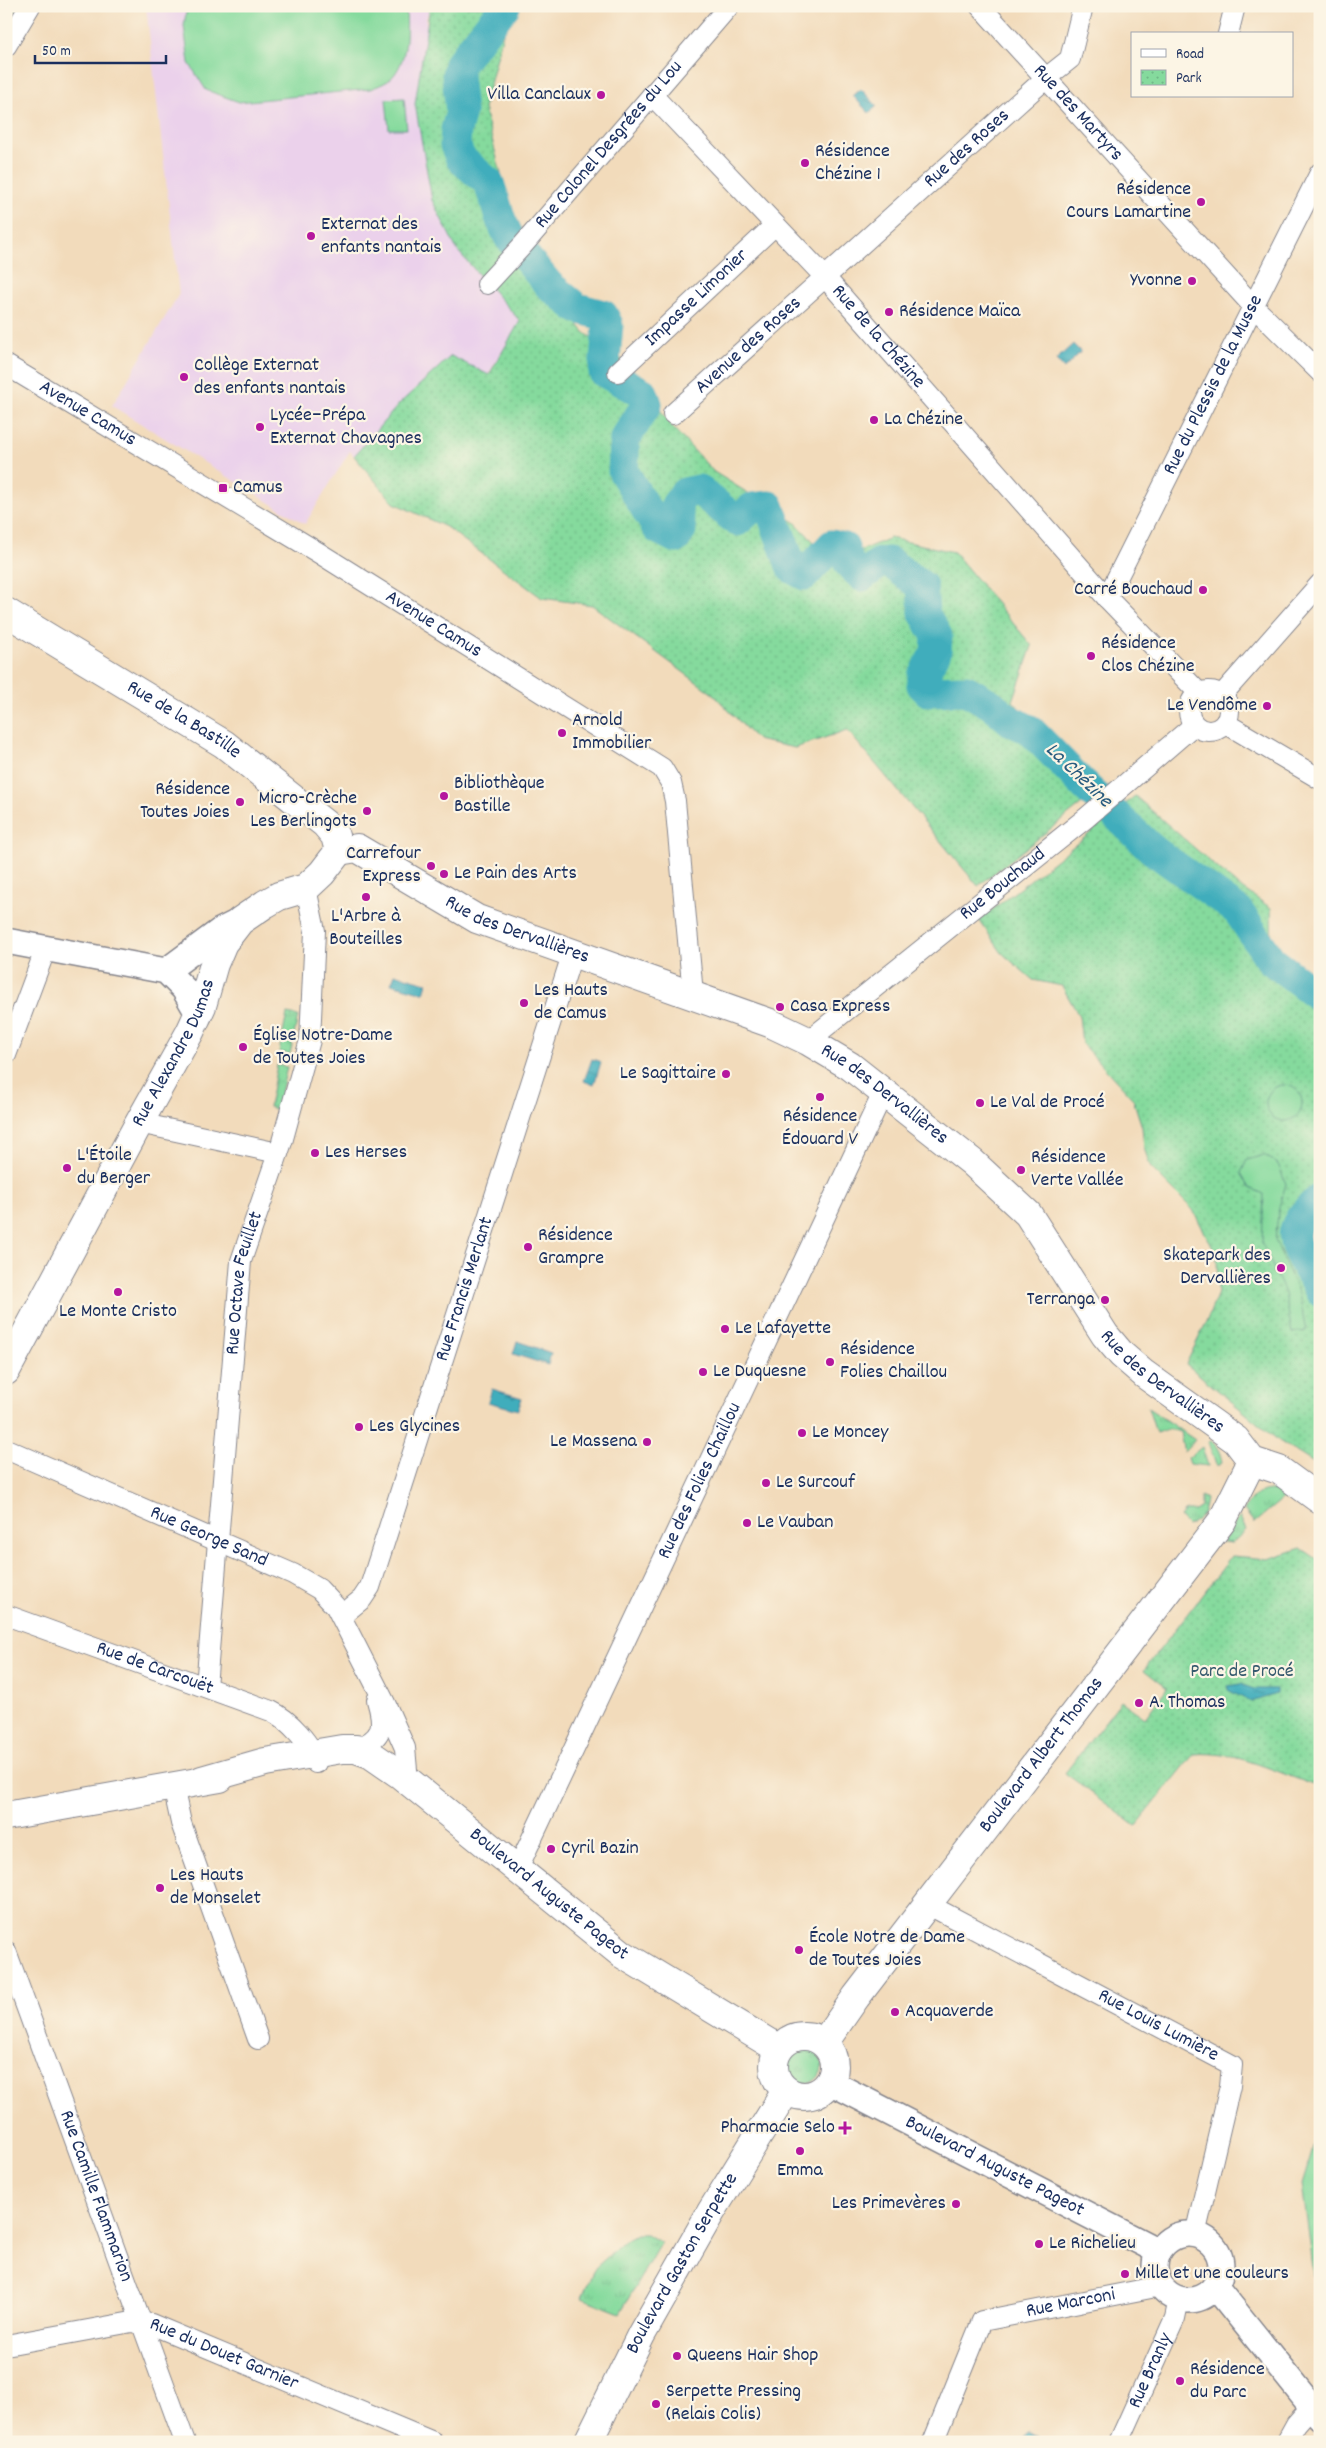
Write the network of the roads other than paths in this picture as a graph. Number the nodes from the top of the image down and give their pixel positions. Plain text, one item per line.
1 (30, 6) edge
2 (730, 6) edge
3 (980, 6) edge
4 (1084, 6) edge
5 (1235, 6) edge
6 (1228, 32) edge
7 (6, 46) edge
8 (1046, 78) junction
9 (652, 95) junction
10 (1320, 173) edge
11 (775, 225) junction
12 (824, 276) junction
13 (491, 280) dead end
14 (1254, 307) junction
15 (6, 365) edge
16 (618, 372) dead end
17 (1320, 372) edge
18 (673, 414) dead end
19 (1320, 584) edge
20 (1107, 598) junction
21 (6, 612) edge
22 (1199, 693) junction
23 (1222, 695) junction
24 (1225, 723) junction
25 (1194, 724) junction
26 (1320, 779) edge
27 (339, 851) junction
28 (306, 888) junction
29 (240, 921) junction
30 (6, 941) edge
31 (46, 948) junction
32 (573, 952) junction
33 (166, 971) junction
34 (693, 994) junction
35 (199, 1015) junction
36 (808, 1041) junction
37 (6, 1055) edge
38 (884, 1091) junction
39 (139, 1123) junction
40 (278, 1153) junction
41 (6, 1371) edge
42 (6, 1449) edge
43 (1252, 1461) junction
44 (1320, 1500) edge
45 (218, 1541) junction
46 (6, 1615) edge
47 (341, 1616) junction
48 (369, 1674) junction
49 (206, 1687) junction
50 (365, 1749) junction
51 (307, 1759) junction
52 (402, 1776) junction
53 (173, 1786) junction
54 (6, 1816) edge
55 (517, 1870) junction
56 (929, 1905) junction
57 (6, 1951) edge
58 (258, 2039) dead end
59 (824, 2043) junction
60 (779, 2049) junction
61 (830, 2082) junction
62 (786, 2091) junction
63 (1195, 2235) junction
64 (1158, 2251) junction
65 (1215, 2286) junction
66 (1170, 2293) junction
67 (142, 2323) junction
68 (6, 2345) edge
69 (1316, 2412) edge
70 (185, 2442) edge
71 (433, 2442) edge
72 (588, 2442) edge
73 (933, 2442) edge
74 (1119, 2442) edge
75 (1286, 2442) edge

1 - 7 street
2 - 9 street, Rue Colonel Desgrées du Lou
3 - 8 street, Rue des Martyrs
4 - 8 street, Rue des Roses
5 - 6 street
8 - 12 street, Rue des Roses
8 - 14 street, Rue des Martyrs
9 - 11 street, Rue de la Chézine
9 - 13 street, Rue Colonel Desgrées du Lou
10 - 14 street, Rue du Plessis de la Musse
11 - 12 street, Rue de la Chézine
11 - 16 street, Impasse Limonier
12 - 18 street, Avenue des Roses
12 - 20 street, Rue de la Chézine
14 - 17 street, Rue des Martyrs
14 - 20 street, Rue du Plessis de la Musse
15 - 34 street, Avenue Camus
19 - 23 street
20 - 22 street, Rue de la Chézine
21 - 27 main road, Rue de la Bastille
22 - 23 street
22 - 25 street
23 - 24 street
24 - 25 street
24 - 26 street
25 - 36 street, Rue Bouchaud
27 - 28 main road, Rue Alexandre Dumas
27 - 32 main road, Rue des Dervallières
28 - 29 main road, Rue Alexandre Dumas
28 - 40 street, Rue Octave Feuillet
29 - 33 street, Rue Alexandre Dumas
29 - 35 main road, Rue Alexandre Dumas
30 - 31 street
31 - 33 street
31 - 37 street
32 - 34 main road, Rue des Dervallières
32 - 47 street, Rue Francis Merlant
33 - 35 street
34 - 36 main road, Rue des Dervallières
35 - 39 main road, Rue Alexandre Dumas
36 - 38 main road, Rue des Dervallières
38 - 43 main road, Rue des Dervallières
38 - 55 street, Rue des Folies Chaillou
39 - 40 street
39 - 41 main road, Rue Alexandre Dumas
40 - 45 street, Rue Octave Feuillet
42 - 45 street, Rue George Sand
43 - 44 main road
43 - 56 main road, Boulevard Albert Thomas
45 - 47 street, Rue George Sand
45 - 49 street, Rue Octave Feuillet
46 - 49 street, Rue de Carcouët
47 - 48 street, Rue George Sand
48 - 50 street, Rue George Sand
48 - 52 street, Rue George Sand
49 - 51 street, Rue de Carcouët
50 - 51 main road
50 - 52 main road, Boulevard Auguste Pageot
51 - 53 main road
52 - 55 main road, Boulevard Auguste Pageot
53 - 54 main road
53 - 58 street
55 - 60 main road, Boulevard Auguste Pageot
56 - 59 main road, Boulevard Albert Thomas
56 - 63 street, Rue Louis Lumière
57 - 67 street, Rue Camille Flammarion
59 - 60 main road
59 - 61 main road
60 - 62 main road
61 - 62 main road
61 - 64 street, Boulevard Auguste Pageot
62 - 72 main road, Boulevard Gaston Serpette
63 - 64 street
63 - 65 street
64 - 66 street
65 - 66 street
65 - 69 street
66 - 73 street, Rue Marconi
66 - 74 street, Rue Branly
67 - 68 street, Rue du Douet Garnier
67 - 70 street, Rue Camille Flammarion
67 - 71 street, Rue du Douet Garnier
69 - 75 street

